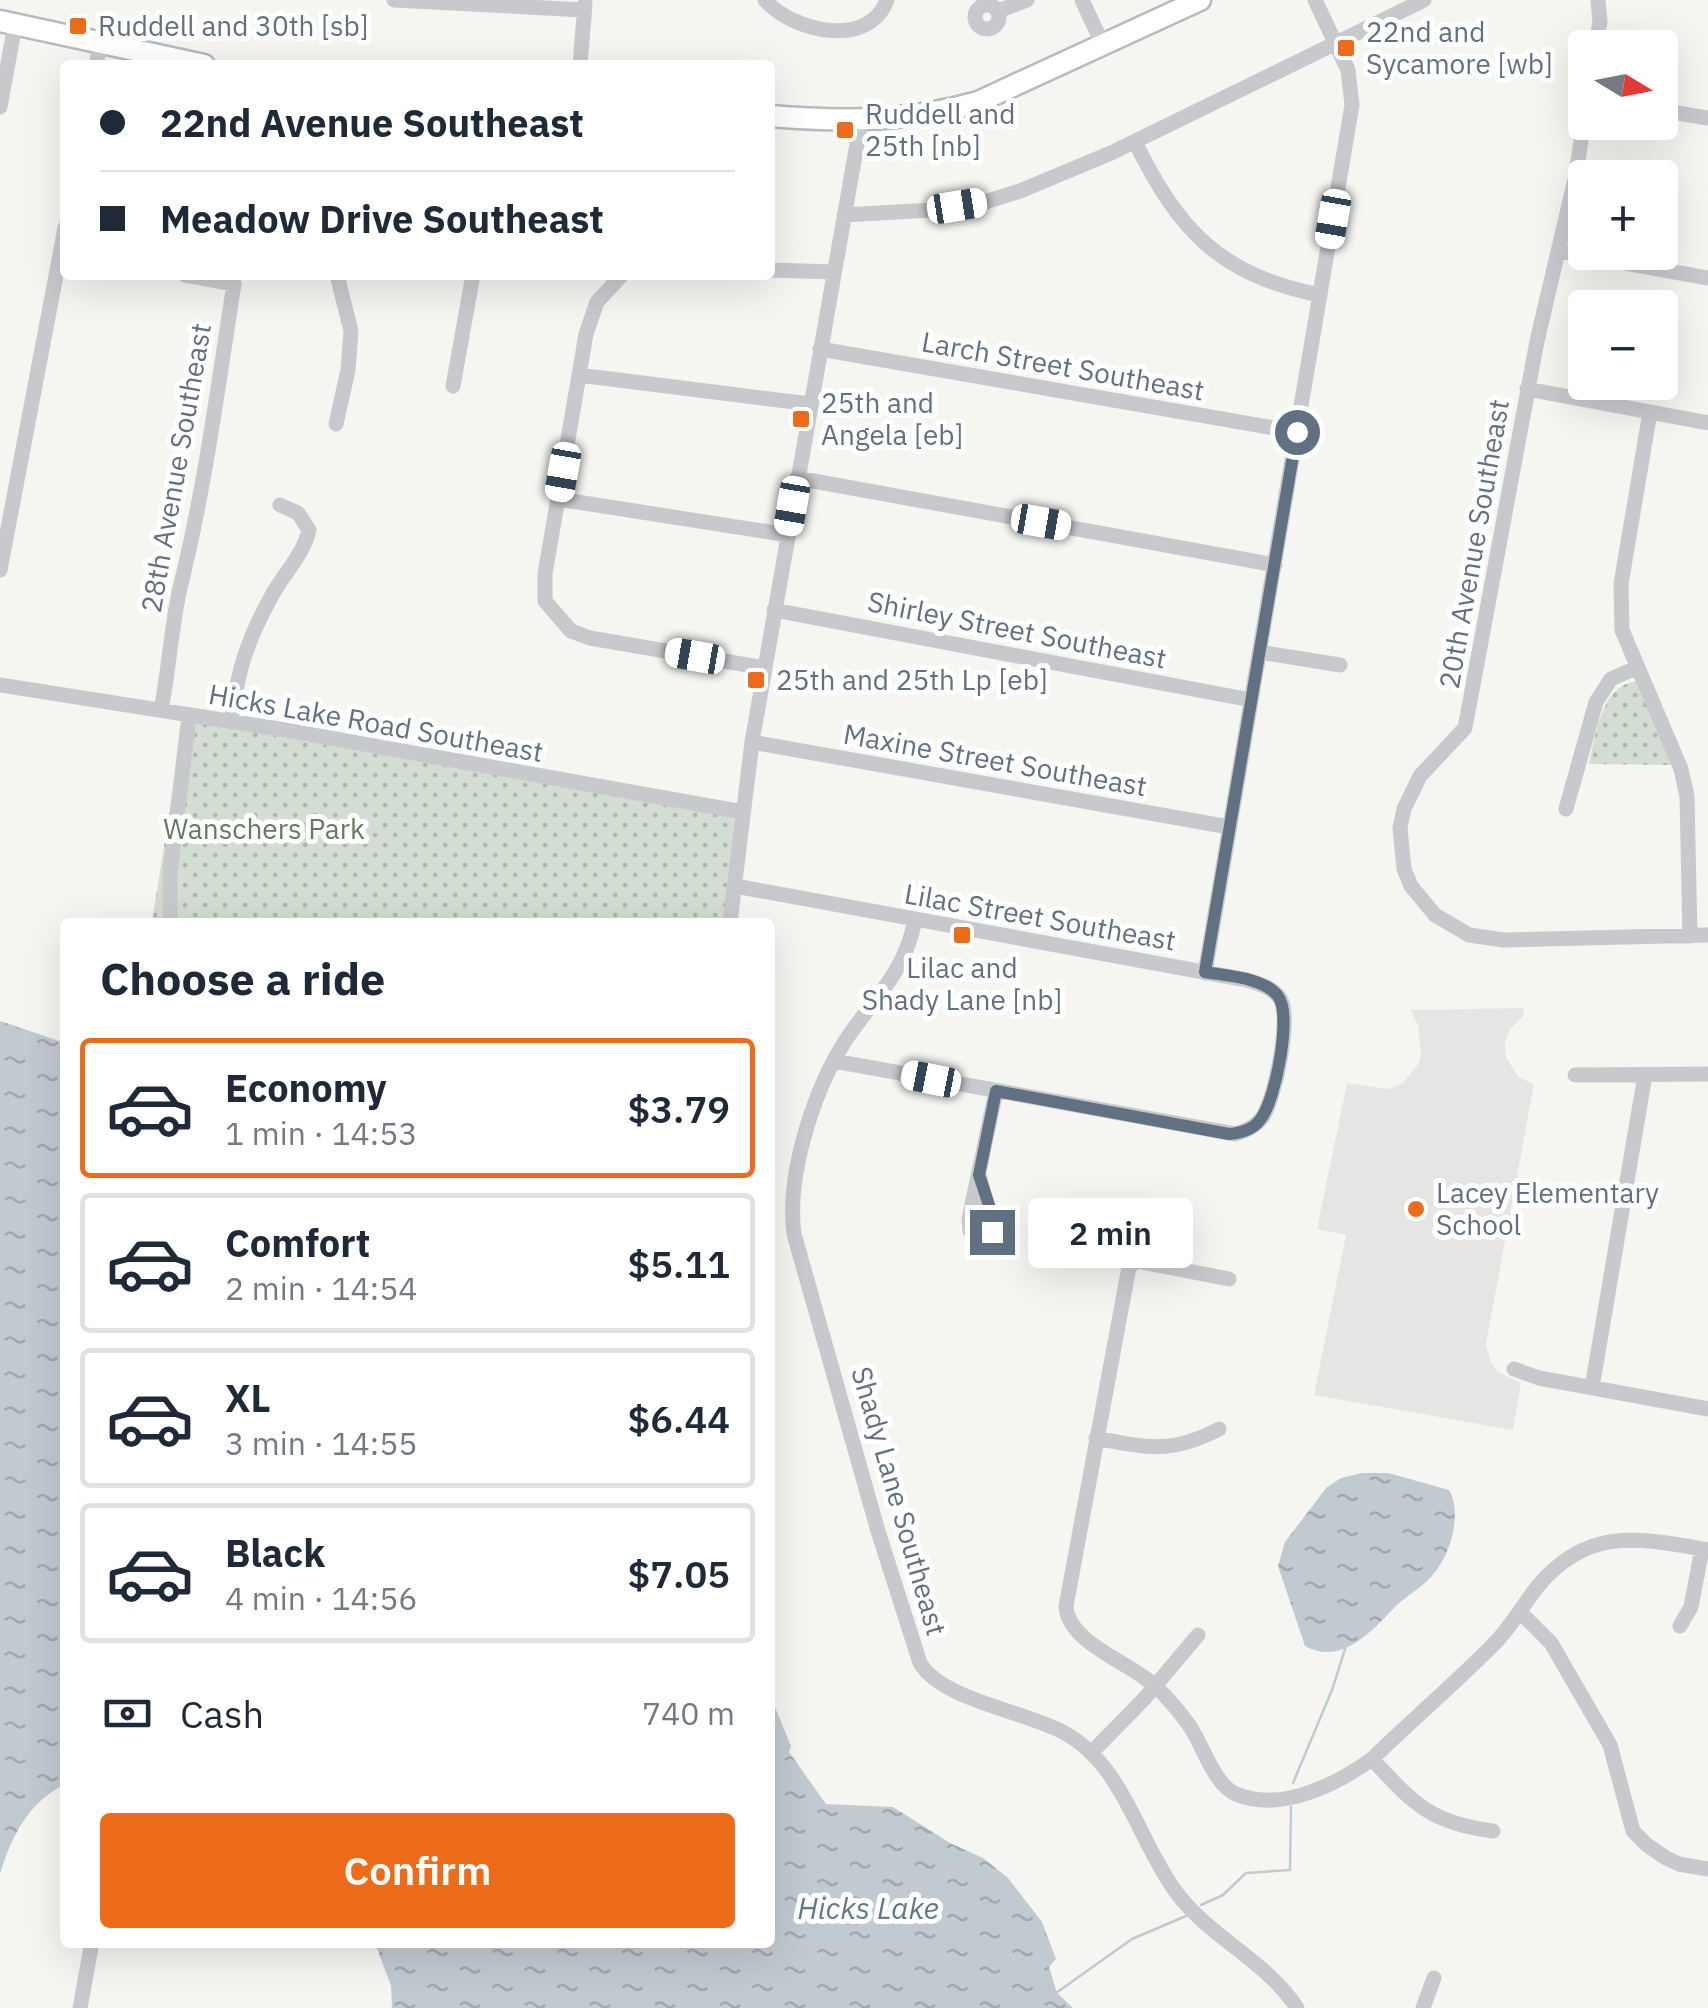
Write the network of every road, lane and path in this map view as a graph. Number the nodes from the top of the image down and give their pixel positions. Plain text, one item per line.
1 (394, 0) edge
2 (765, 0) edge
3 (1027, 0) edge
4 (1082, 0) edge
5 (1200, 0) edge
6 (1315, 0) edge
7 (1424, 0) edge
8 (1598, 0) edge
9 (886, 1) edge
10 (585, 5) edge
11 (998, 11) dead end
12 (8, 23) edge
13 (1598, 30) edge
14 (101, 42) junction
15 (1335, 42) junction
16 (1104, 47) junction
17 (97, 60) edge
18 (182, 60) edge
19 (580, 60) edge
20 (0, 107) edge
21 (1678, 113) edge
22 (775, 116) edge
23 (1708, 118) edge
24 (861, 121) junction
25 (1581, 140) edge
26 (1135, 142) junction
27 (844, 215) junction
28 (1559, 250) junction
29 (60, 268) edge
30 (775, 270) edge
31 (833, 272) junction
32 (1708, 278) edge
33 (213, 280) edge
34 (338, 280) edge
35 (472, 280) edge
36 (617, 280) edge
37 (1320, 295) junction
38 (820, 349) junction
39 (579, 375) junction
40 (454, 386) dead end
41 (1528, 389) junction
42 (810, 404) junction
43 (1650, 412) junction
44 (1708, 422) edge
45 (336, 424) dead end
46 (1297, 432) junction
47 (797, 478) junction
48 (558, 499) junction
49 (280, 505) dead end
50 (788, 534) junction
51 (1275, 565) junction
52 (0, 570) edge
53 (774, 610) junction
54 (1260, 652) junction
55 (1340, 665) dead end
56 (765, 668) junction
57 (1636, 668) junction
58 (0, 685) edge
59 (1251, 700) junction
60 (161, 710) junction
61 (189, 716) junction
62 (231, 722) junction
63 (752, 742) junction
64 (1566, 809) dead end
65 (743, 812) junction
66 (1229, 827) junction
67 (736, 886) junction
68 (170, 918) edge
69 (731, 918) edge
70 (915, 920) junction
71 (1708, 935) edge
72 (1690, 936) junction
73 (1205, 972) junction
74 (834, 1061) junction
75 (1708, 1074) edge
76 (1575, 1075) dead end
77 (1645, 1075) junction
78 (996, 1091) junction
79 (979, 1175) dead end
80 (1229, 1280) dead end
81 (1514, 1369) dead end
82 (1592, 1388) junction
83 (1708, 1409) edge
84 (1219, 1429) dead end
85 (1096, 1438) junction
86 (1705, 1550) edge
87 (1520, 1612) junction
88 (1680, 1626) dead end
89 (1198, 1635) dead end
90 (1155, 1686) junction
91 (1092, 1752) junction
92 (1372, 1759) junction
93 (1492, 1831) dead end
94 (1708, 1870) edge
95 (91, 1948) edge
96 (80, 2008) edge
97 (1297, 2008) edge
98 (1423, 2008) edge
99 (1432, 2008) edge

1 - 10 street
2 - 9 street
3 - 11 street
4 - 16 street
5 - 16 main road
6 - 15 street
7 - 15 street
8 - 13 street
10 - 19 street
12 - 14 main road
12 - 20 street
14 - 17 street
14 - 18 main road
15 - 26 street
15 - 37 street
16 - 24 main road
21 - 23 street
22 - 24 main road
24 - 27 street
25 - 28 street, 20th Avenue Southeast
26 - 27 street
26 - 37 street
27 - 31 street
28 - 32 street
28 - 41 street, 20th Avenue Southeast
29 - 52 street
30 - 31 street
31 - 38 street
33 - 60 street, 28th Avenue Southeast
34 - 45 street
35 - 40 street
36 - 39 street
37 - 46 street
38 - 42 street
38 - 46 street, Larch Street Southeast
39 - 42 street
39 - 48 street
41 - 43 street
41 - 72 street, 20th Avenue Southeast
42 - 47 street
43 - 44 street
43 - 57 street
46 - 51 street
47 - 50 street
47 - 51 street
48 - 50 street
48 - 56 street
49 - 62 street
50 - 53 street
51 - 54 street
53 - 56 street
53 - 59 street, Shirley Street Southeast
54 - 55 street
54 - 59 street
56 - 63 street
57 - 64 street
57 - 72 street
58 - 60 street, Hicks Lake Road Southeast
59 - 66 street
60 - 61 street, Hicks Lake Road Southeast
61 - 62 street, Hicks Lake Road Southeast
61 - 68 street
62 - 65 street, Hicks Lake Road Southeast
63 - 65 street
63 - 66 street, Maxine Street Southeast
65 - 67 street
66 - 73 street
67 - 69 street
67 - 70 street, Lilac Street Southeast
70 - 73 street, Lilac Street Southeast
70 - 74 street, Shady Lane Southeast
71 - 72 street
73 - 78 street, Lilac Street Southeast
74 - 78 street
74 - 91 street, Shady Lane Southeast
75 - 77 street
76 - 77 street
77 - 82 street
78 - 79 street
80 - 85 street
81 - 82 street
82 - 83 street
84 - 85 street
85 - 90 street
86 - 87 street
86 - 88 street
87 - 92 street
87 - 94 street
89 - 90 street
90 - 91 street
90 - 92 street
91 - 97 street, Shady Lane Southeast
92 - 93 street
95 - 96 street
98 - 99 street

